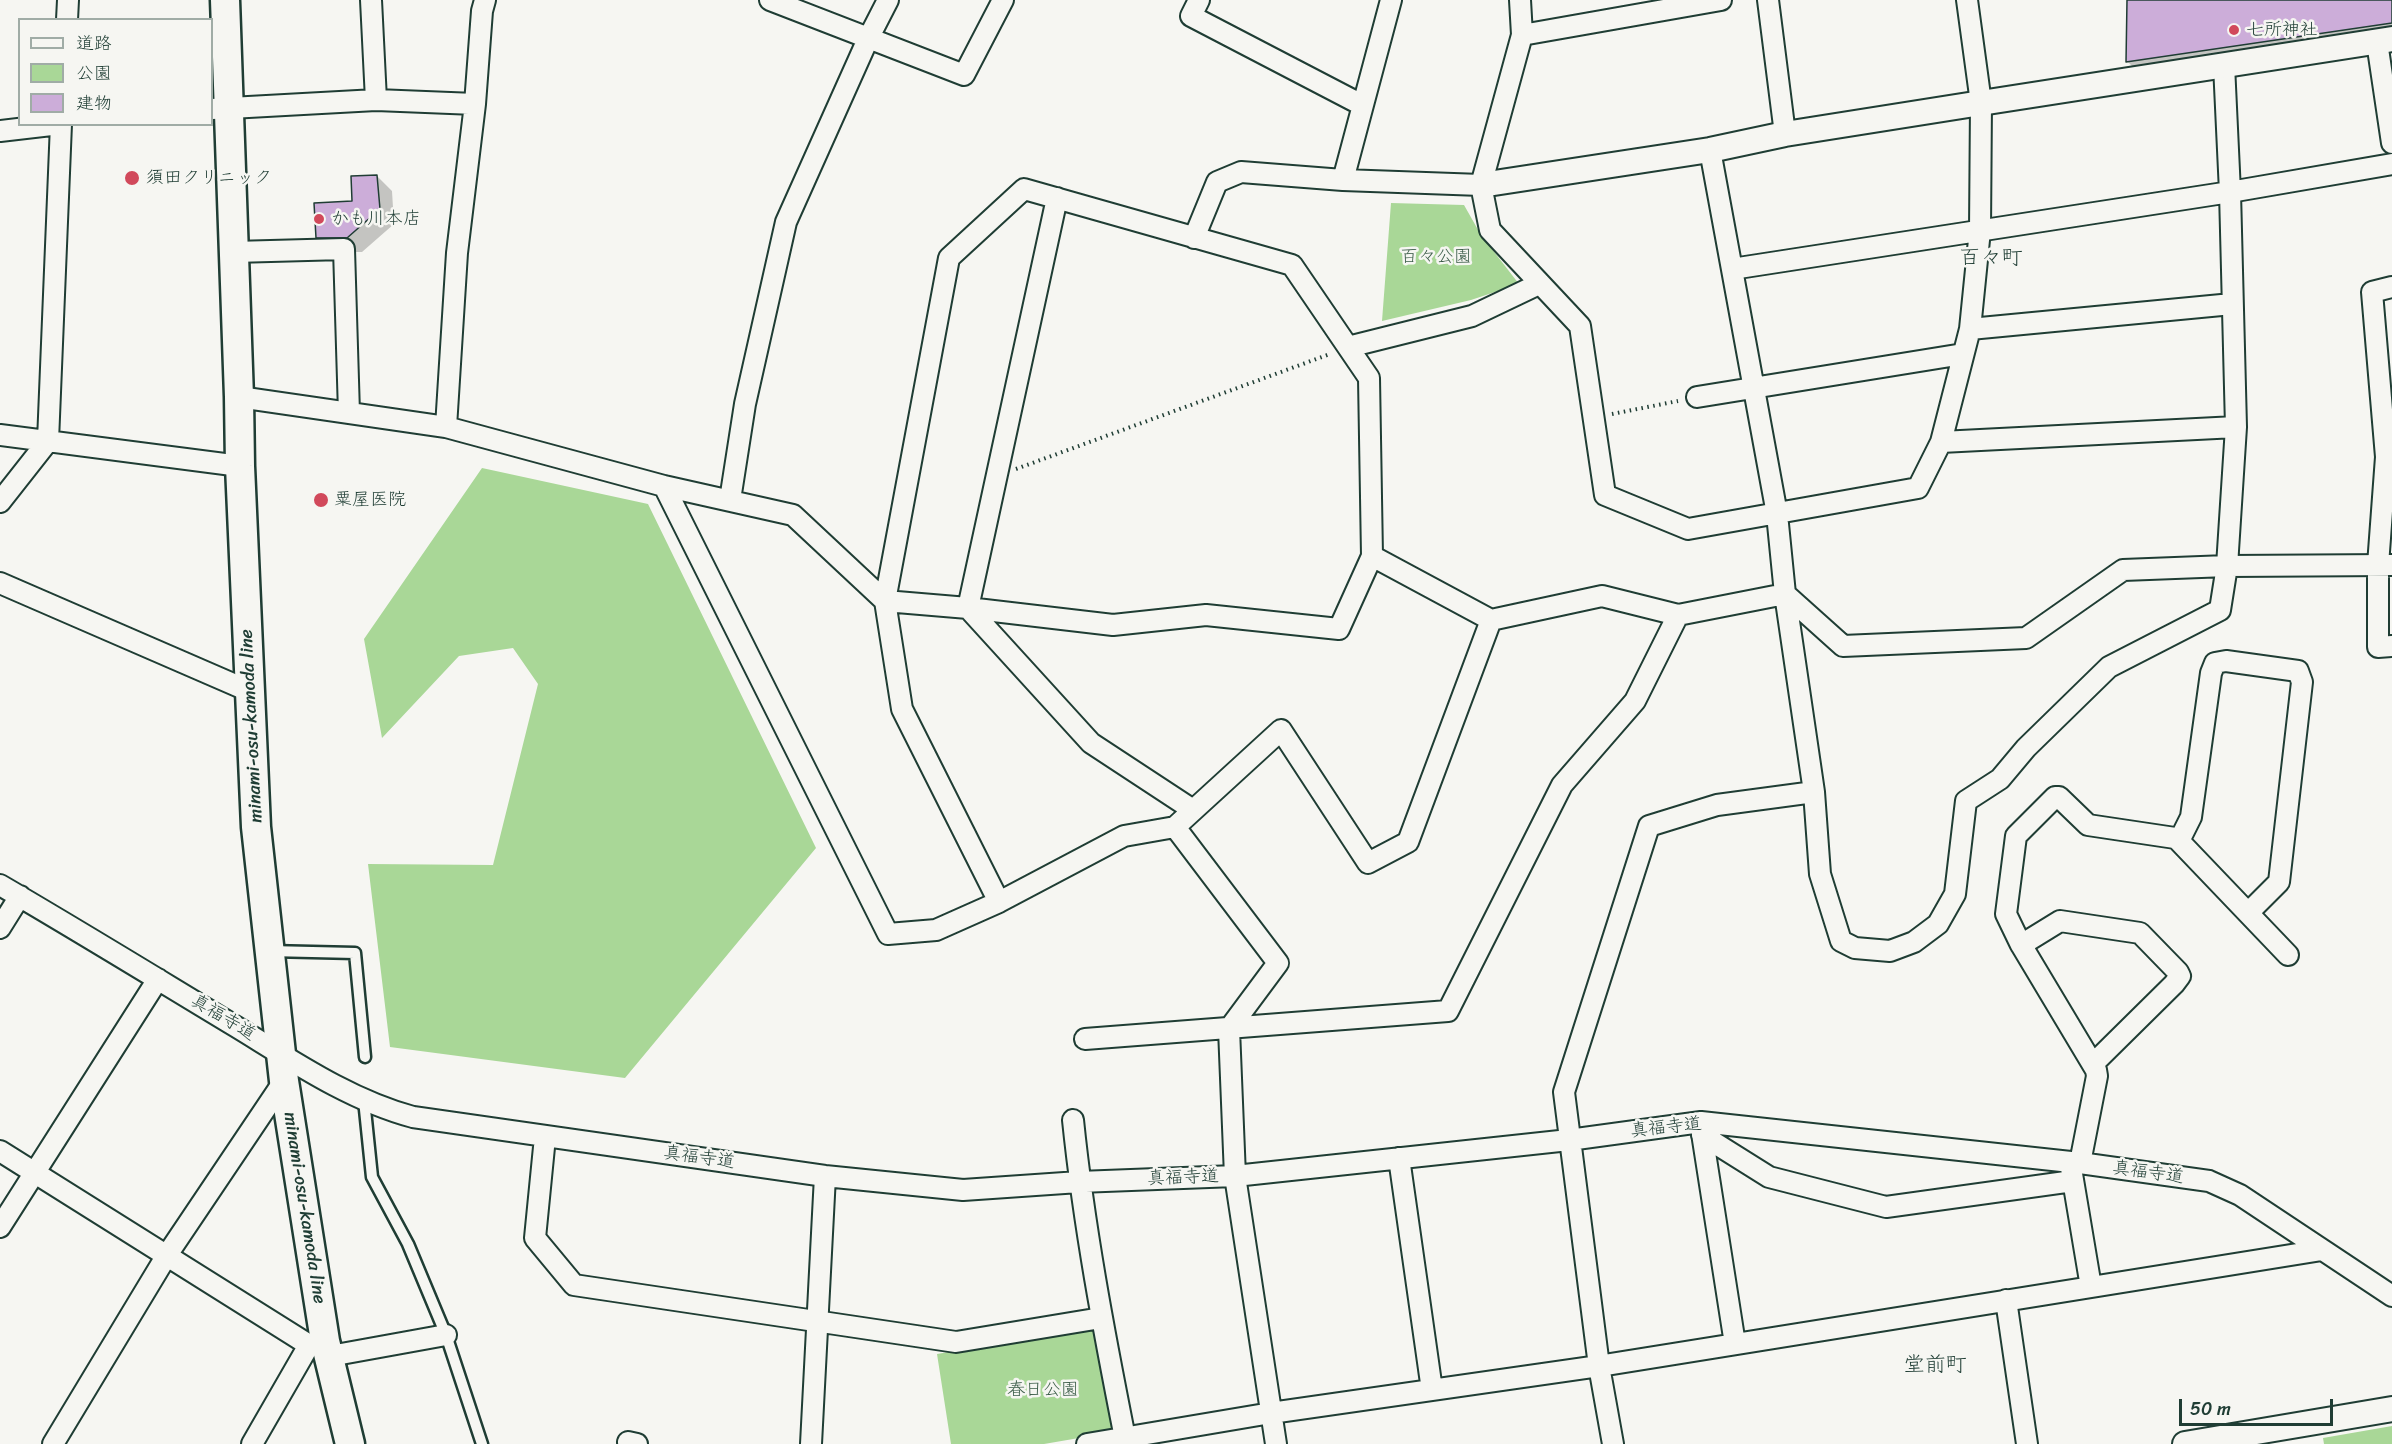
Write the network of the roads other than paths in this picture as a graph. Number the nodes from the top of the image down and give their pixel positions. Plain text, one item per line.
1 (68, 0) edge
2 (225, 0) edge
3 (371, 0) edge
4 (485, 0) edge
5 (770, 0) edge
6 (888, 0) edge
7 (1003, 0) edge
8 (1199, 0) edge
9 (1391, 0) edge
10 (1520, 0) edge
11 (1721, 0) edge
12 (1768, 0) edge
13 (1967, 0) edge
14 (67, 18) edge
15 (1522, 35) junction
16 (868, 39) junction
17 (2384, 40) edge
18 (2224, 65) junction
19 (376, 100) junction
20 (1981, 102) junction
21 (475, 104) junction
22 (1362, 105) junction
23 (221, 108) edge
24 (44, 126) edge
25 (61, 126) edge
26 (0, 131) edge
27 (1785, 134) junction
28 (2392, 143) edge
29 (1710, 150) junction
30 (2392, 164) edge
31 (1343, 180) junction
32 (1481, 185) junction
33 (2230, 192) junction
34 (1057, 198) junction
35 (1980, 230) junction
36 (1194, 238) junction
37 (234, 252) junction
38 (1732, 269) junction
39 (1539, 284) junction
40 (2392, 287) edge
41 (2232, 304) junction
42 (1970, 329) junction
43 (1348, 347) junction
44 (1964, 354) junction
45 (1754, 387) junction
46 (239, 397) junction
47 (1697, 397) road end
48 (349, 413) junction
49 (446, 427) junction
50 (2236, 427) junction
51 (0, 435) edge
52 (48, 441) junction
53 (1941, 442) junction
54 (240, 466) junction
55 (664, 486) junction
56 (730, 500) junction
57 (0, 502) edge
58 (1777, 514) junction
59 (1372, 556) junction
60 (2385, 565) edge
61 (2228, 566) junction
62 (0, 583) edge
63 (1785, 594) junction
64 (885, 601) junction
65 (968, 608) junction
66 (1678, 615) junction
67 (1491, 620) junction
68 (2392, 646) edge
69 (249, 691) junction
70 (1814, 792) junction
71 (1193, 810) junction
72 (1175, 827) junction
73 (2179, 841) junction
74 (0, 885) edge
75 (20, 896) junction
76 (999, 902) junction
77 (2248, 913) junction
78 (0, 928) edge
79 (2021, 945) junction
80 (269, 951) junction
81 (2288, 955) dead end
82 (158, 979) junction
83 (1229, 1029) junction
84 (1085, 1039) dead end
85 (365, 1057) dead end
86 (2093, 1064) junction
87 (283, 1068) junction
88 (364, 1100) junction
89 (1073, 1120) dead end
90 (1701, 1128) junction
91 (545, 1137) junction
92 (1569, 1140) junction
93 (0, 1151) edge
94 (1399, 1158) junction
95 (2075, 1169) junction
96 (35, 1172) junction
97 (825, 1176) junction
98 (1235, 1176) junction
99 (1079, 1182) junction
100 (0, 1227) edge
101 (2322, 1250) junction
102 (167, 1255) junction
103 (2091, 1287) junction
104 (2392, 1296) edge
105 (2006, 1300) junction
106 (1101, 1318) junction
107 (818, 1320) junction
108 (446, 1335) junction
109 (1735, 1344) junction
110 (321, 1348) junction
111 (1599, 1366) junction
112 (1432, 1390) junction
113 (2392, 1410) edge
114 (1271, 1413) junction
115 (1125, 1438) junction
116 (53, 1444) edge
117 (252, 1444) edge
118 (350, 1444) edge
119 (482, 1444) edge
120 (811, 1444) edge
121 (1088, 1444) edge
122 (1276, 1444) edge
123 (1613, 1444) edge
124 (2027, 1444) edge
125 (2185, 1444) edge

1 - 14 street
2 - 23 main road, minami-osu-kamoda line
3 - 19 street
4 - 21 street
5 - 16 street
6 - 16 street
7 - 16 street
8 - 22 street
9 - 22 street
10 - 15 street
11 - 15 street
12 - 27 street
13 - 20 street
15 - 32 street
16 - 56 street
17 - 18 street
17 - 28 street
18 - 20 street
18 - 33 street
19 - 21 street
19 - 23 street
20 - 27 street
20 - 35 street
21 - 49 street
22 - 31 street
23 - 37 main road, minami-osu-kamoda line
24 - 26 street
25 - 52 street
27 - 29 street
29 - 32 street
29 - 38 street
30 - 33 street
31 - 32 street
31 - 36 street
32 - 39 street
33 - 35 street
33 - 41 street
34 - 36 street
34 - 64 street
34 - 65 street
35 - 38 street
35 - 42 street
36 - 43 street
37 - 46 main road, minami-osu-kamoda line
37 - 48 street
38 - 45 street
39 - 43 street
39 - 58 street
40 - 60 street
41 - 42 street
41 - 50 street
42 - 44 street
43 - 59 street
44 - 45 street
44 - 53 street
45 - 47 street
45 - 58 street
46 - 48 street
46 - 54 main road, minami-osu-kamoda line
48 - 49 street
49 - 55 street
50 - 53 street
50 - 61 street
51 - 52 street
52 - 54 street
52 - 57 street
53 - 58 street
54 - 69 main road, minami-osu-kamoda line
55 - 56 street
55 - 76 street
56 - 64 street
58 - 63 street
59 - 65 street
59 - 67 street
60 - 61 street
60 - 68 street
61 - 63 street
61 - 70 street
62 - 69 street
63 - 66 street
63 - 70 street
64 - 65 street
64 - 76 street
65 - 71 street
66 - 67 street
66 - 83 street
67 - 71 street
69 - 80 main road, minami-osu-kamoda line
70 - 92 street
71 - 72 street
72 - 76 street
72 - 83 street
73 - 77 street
73 - 77 street
73 - 79 street
74 - 75 street, 真福寺道
75 - 78 street
75 - 82 street, 真福寺道
77 - 81 street
79 - 86 street
79 - 86 street
80 - 85 lane
80 - 87 main road, minami-osu-kamoda line
82 - 87 street, 真福寺道
82 - 96 street
83 - 84 street
83 - 98 street
86 - 95 street
87 - 88 street, 真福寺道
87 - 102 street
87 - 110 main road, minami-osu-kamoda line
88 - 91 street, 真福寺道
88 - 108 lane
89 - 99 street
90 - 92 street, 真福寺道
90 - 95 street, 真福寺道
90 - 95 street
90 - 109 street
91 - 97 street, 真福寺道
91 - 107 street
92 - 94 street, 真福寺道
92 - 111 street
93 - 96 street
94 - 98 street, 真福寺道
94 - 112 street
95 - 101 street, 真福寺道
95 - 103 street
96 - 100 street
96 - 102 street
97 - 99 street, 真福寺道
97 - 107 street
98 - 99 street, 真福寺道
98 - 114 street
99 - 106 street
101 - 103 street
101 - 104 street, 真福寺道
102 - 110 street
102 - 116 street
103 - 105 street
105 - 109 street
105 - 124 street
106 - 107 street
106 - 115 street
107 - 120 street
108 - 110 street
108 - 119 lane
109 - 111 street
110 - 117 street
110 - 118 main road, minami-osu-kamoda line
111 - 112 street
111 - 123 street
112 - 114 street
113 - 125 street
114 - 115 street
114 - 122 street
115 - 121 street

